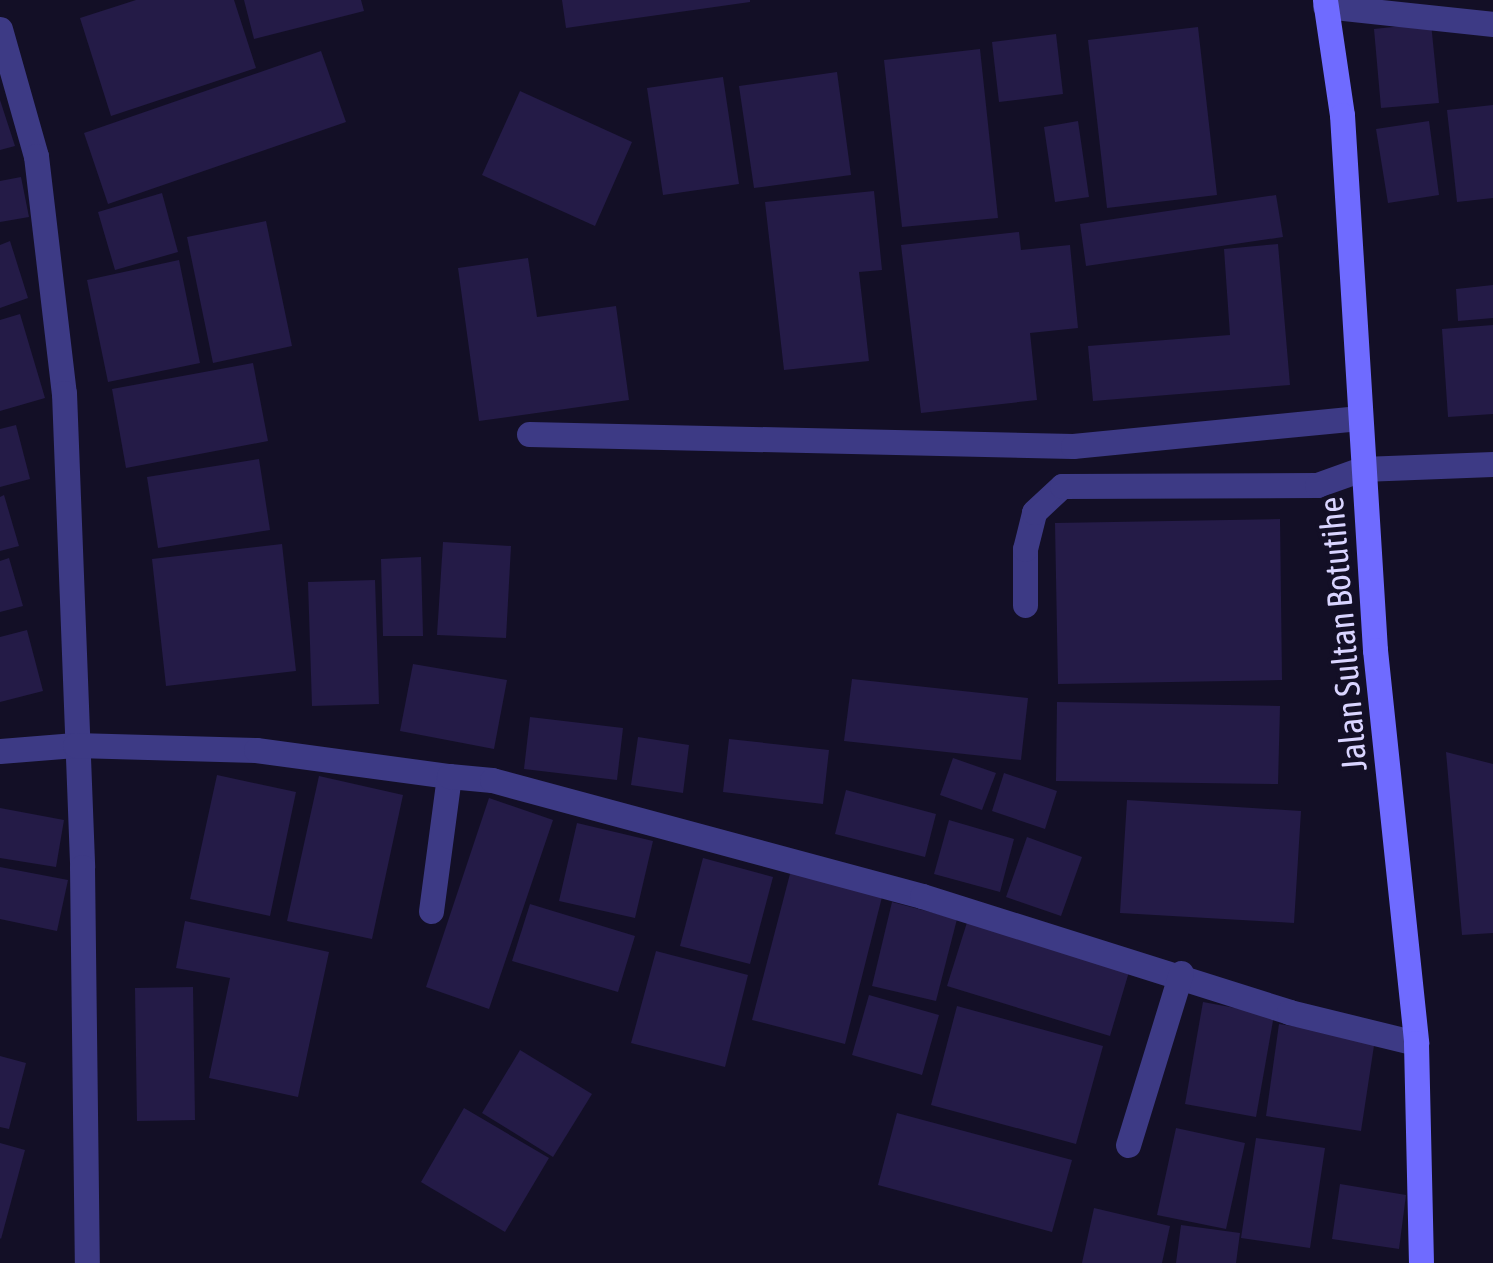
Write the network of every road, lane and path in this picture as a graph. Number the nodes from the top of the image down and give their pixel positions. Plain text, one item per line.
1 (1325, 3) edge
2 (1493, 24) edge
3 (0, 29) edge
4 (1357, 418) junction
5 (529, 434) dead end
6 (1493, 464) edge
7 (1362, 469) junction
8 (1025, 605) dead end
9 (75, 744) junction
10 (0, 751) edge
11 (449, 776) junction
12 (431, 911) dead end
13 (1181, 973) junction
14 (1416, 1043) junction
15 (1128, 1146) dead end
16 (87, 1263) edge
17 (1422, 1263) edge

1 - 2 street
1 - 4 main road, Jalan Sultan Botutihe
3 - 9 street
4 - 5 street
4 - 7 main road, Jalan Sultan Botutihe
6 - 7 street
7 - 8 street
7 - 14 main road, Jalan Sultan Botutihe
9 - 10 street
9 - 11 street
9 - 16 street
11 - 12 street
11 - 13 street
13 - 14 street
13 - 15 street
14 - 17 main road, Jalan Sultan Botutihe

